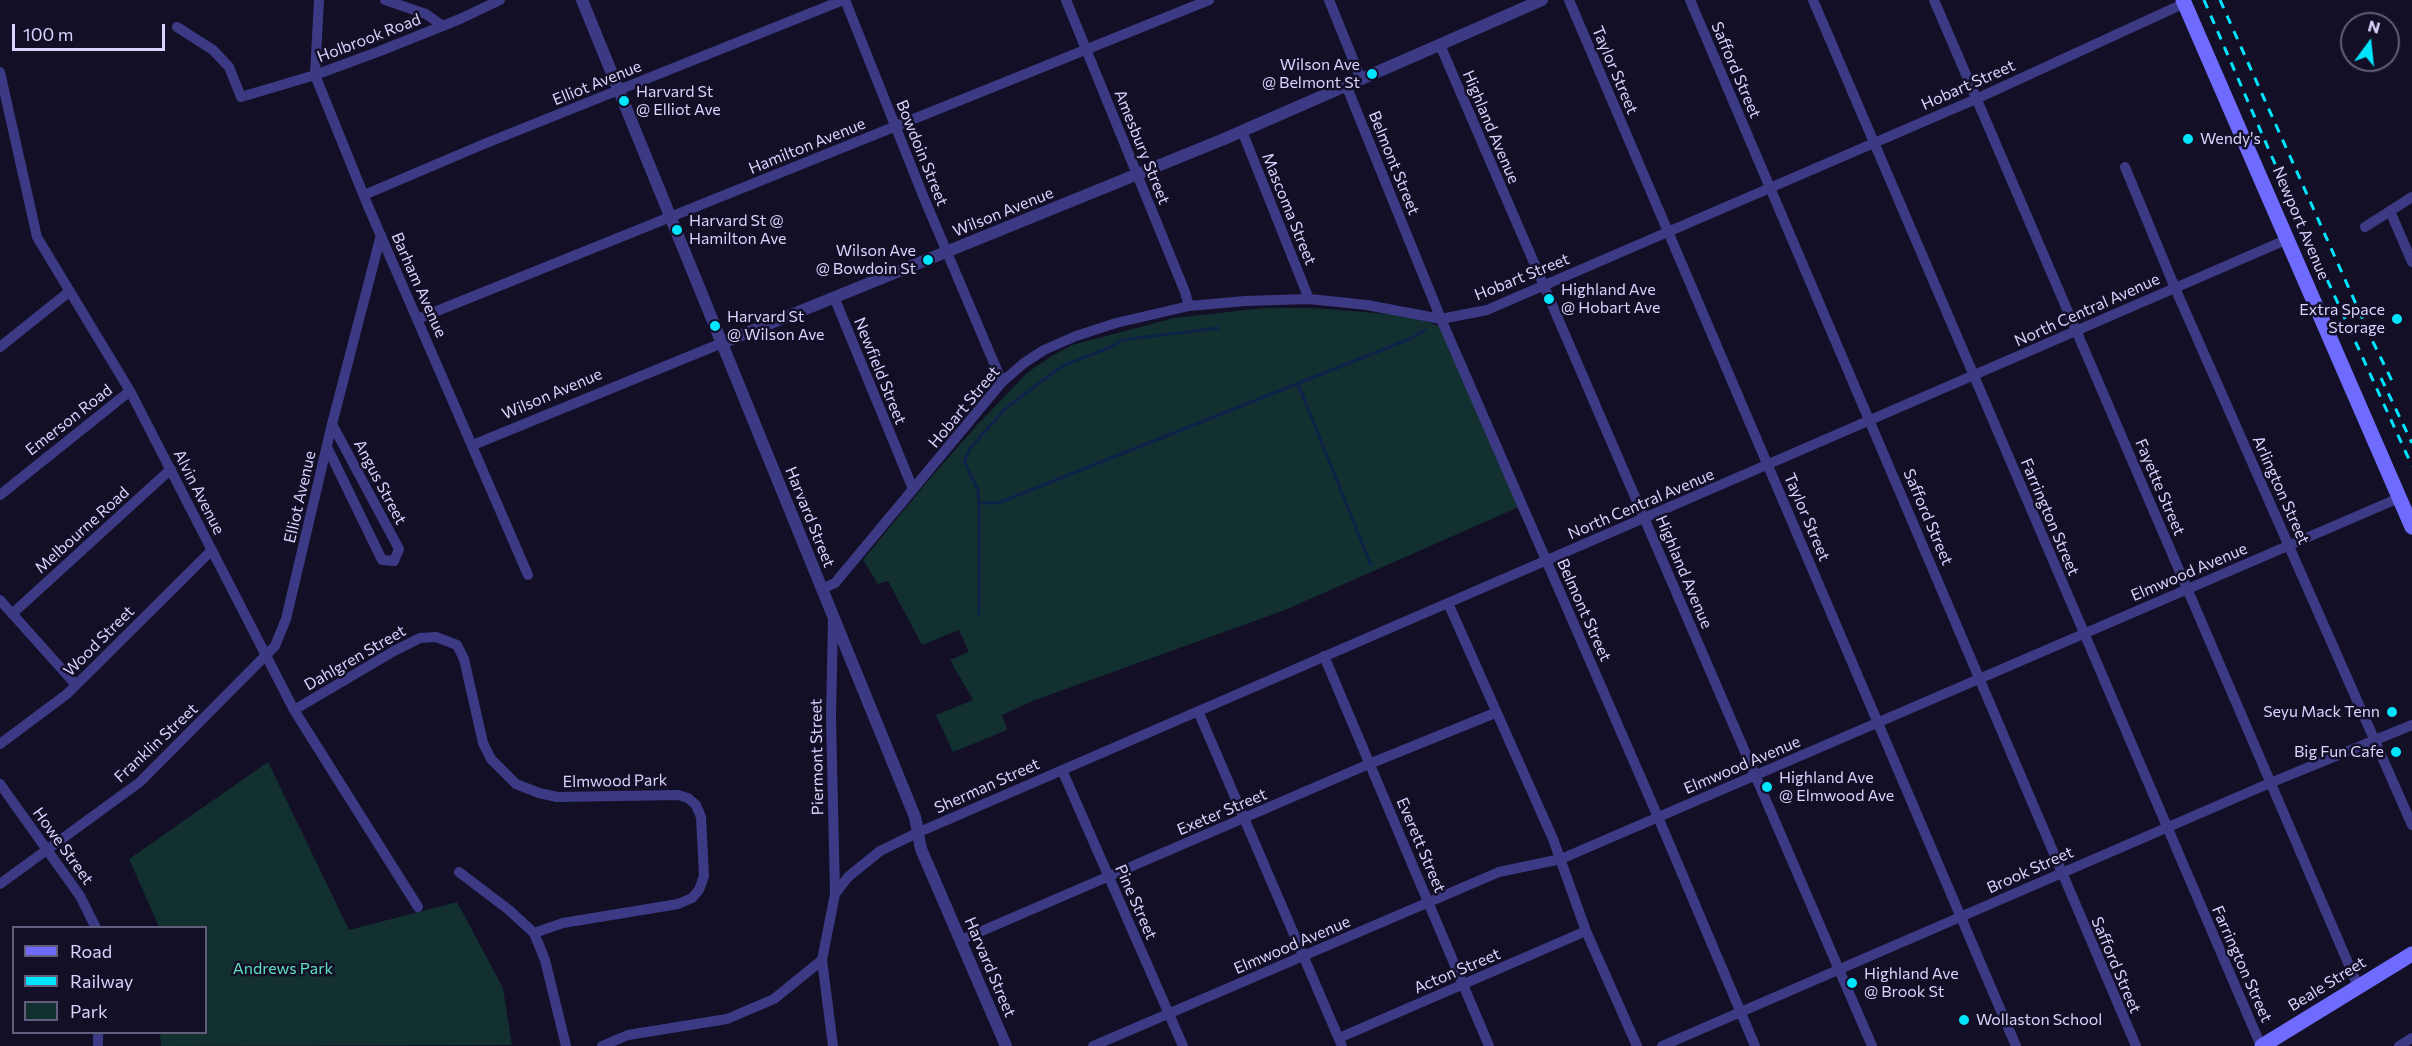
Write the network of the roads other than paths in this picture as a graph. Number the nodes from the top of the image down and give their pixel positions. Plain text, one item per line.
1 (319, 0) edge
2 (385, 0) edge
3 (500, 0) edge
4 (582, 0) edge
5 (844, 0) edge
6 (1066, 0) edge
7 (1209, 0) edge
8 (1329, 0) edge
9 (1542, 0) edge
10 (1569, 0) edge
11 (1690, 0) edge
12 (1813, 0) edge
13 (1934, 0) edge
14 (2184, 2) edge
15 (443, 26) junction
16 (177, 27) dead end
17 (1440, 45) junction
18 (1086, 49) junction
19 (0, 72) edge
20 (315, 75) junction
21 (1361, 79) junction
22 (1346, 85) junction
23 (620, 91) junction
24 (1976, 99) junction
25 (896, 126) junction
26 (1242, 131) junction
27 (1874, 143) junction
28 (2125, 167) dead end
29 (1137, 174) junction
30 (1770, 188) junction
31 (364, 195) junction
32 (2412, 197) edge
33 (2390, 211) junction
34 (672, 217) junction
35 (2365, 227) dead end
36 (1668, 231) junction
37 (381, 235) junction
38 (2288, 239) junction
39 (948, 253) junction
40 (2412, 262) edge
41 (1543, 286) junction
42 (2175, 288) junction
43 (70, 291) junction
44 (834, 297) junction
45 (1309, 299) junction
46 (1189, 306) junction
47 (417, 319) junction
48 (1441, 319) junction
49 (2076, 331) junction
50 (722, 343) junction
51 (0, 347) edge
52 (1973, 376) junction
53 (1002, 382) junction
54 (130, 391) junction
55 (1870, 420) junction
56 (332, 424) junction
57 (473, 445) junction
58 (327, 447) junction
59 (1769, 465) junction
60 (171, 469) junction
61 (913, 489) junction
62 (0, 495) edge
63 (2399, 498) junction
64 (1645, 518) junction
65 (2412, 527) edge
66 (2290, 546) junction
67 (212, 550) junction
68 (1547, 561) junction
69 (528, 575) dead end
70 (2187, 588) junction
71 (822, 589) junction
72 (0, 600) edge
73 (1448, 603) junction
74 (12, 614) junction
75 (833, 619) junction
76 (2084, 634) junction
77 (432, 637) joint
78 (266, 656) junction
79 (1324, 656) junction
80 (1980, 677) junction
81 (76, 685) junction
82 (294, 710) junction
83 (1198, 711) junction
84 (1495, 713) junction
85 (1879, 723) junction
86 (2412, 725) edge
87 (2375, 740) junction
88 (0, 744) edge
89 (1369, 764) junction
90 (1062, 770) junction
91 (1755, 776) junction
92 (2270, 783) junction
93 (0, 784) edge
94 (1658, 817) junction
95 (1244, 818) junction
96 (2412, 825) edge
97 (2166, 827) junction
98 (917, 833) junction
99 (47, 850) junction
100 (1561, 859) junction
101 (459, 872) dead end
102 (2061, 873) junction
103 (1108, 877) junction
104 (0, 884) edge
105 (835, 894) junction
106 (1428, 901) junction
107 (417, 907) dead end
108 (1961, 917) junction
109 (96, 926) edge
110 (1586, 931) junction
111 (534, 933) junction
112 (961, 940) junction
113 (2412, 954) edge
114 (1304, 956) junction
115 (822, 960) junction
116 (1840, 969) junction
117 (1463, 985) junction
118 (2358, 986) junction
119 (1740, 1011) junction
120 (1169, 1014) junction
121 (2412, 1038) edge
122 (1341, 1042) edge
123 (566, 1046) edge
124 (602, 1046) edge
125 (833, 1046) edge
126 (1006, 1046) edge
127 (1093, 1046) edge
128 (1183, 1046) edge
129 (1489, 1046) edge
130 (1637, 1046) edge
131 (1662, 1046) edge
132 (1755, 1046) edge
133 (1872, 1046) edge
134 (2016, 1046) edge
135 (2136, 1046) edge
136 (2262, 1046) edge
137 (2399, 1046) edge

1 - 20 street, Barham Avenue
2 - 15 street
3 - 15 street, Holbrook Road
4 - 23 street, Harvard Street
5 - 23 street, Elliot Avenue
5 - 25 street, Bowdoin Street
6 - 18 street, Amesbury Street
7 - 18 street, Hamilton Avenue
8 - 21 street
9 - 17 street, Wilson Avenue
10 - 36 street, Taylor Street
11 - 30 street, Safford Street
12 - 27 street, Farrington Street
13 - 24 street, Fayette Street
14 - 24 street, Hobart Street
14 - 38 main road, Newport Avenue
15 - 20 street, Holbrook Road
16 - 20 street, Holbrook Road
17 - 21 street, Wilson Avenue
17 - 41 street, Highland Avenue
18 - 25 street, Hamilton Avenue
18 - 29 street, Amesbury Street
19 - 43 street, Alvin Avenue
20 - 31 street, Barham Avenue
21 - 22 street, Wilson Avenue
22 - 26 street, Wilson Avenue
22 - 48 street, Belmont Street
23 - 31 street, Elliot Avenue
23 - 34 street, Harvard Street
24 - 27 street, Hobart Street
24 - 49 street, Fayette Street
25 - 34 street, Hamilton Avenue
25 - 39 street, Bowdoin Street
26 - 29 street, Wilson Avenue
26 - 45 street, Mascoma Street
27 - 30 street, Hobart Street
27 - 52 street, Farrington Street
28 - 42 street, Arlington Street
29 - 39 street, Wilson Avenue
29 - 46 street, Amesbury Street
30 - 36 street, Hobart Street
30 - 55 street, Safford Street
31 - 37 street, Barham Avenue
32 - 33 street
33 - 35 street
33 - 40 street
34 - 47 street, Hamilton Avenue
34 - 50 street, Harvard Street
36 - 41 street, Hobart Street
36 - 59 street, Taylor Street
37 - 47 street, Barham Avenue
37 - 56 street, Elliot Avenue
38 - 42 street, North Central Avenue
38 - 63 main road, Newport Avenue
39 - 44 street, Wilson Avenue
39 - 53 street, Bowdoin Street
41 - 48 street, Hobart Street
41 - 64 street, Highland Avenue
42 - 49 street, North Central Avenue
42 - 66 street, Arlington Street
43 - 51 street
43 - 54 street, Alvin Avenue
44 - 50 street, Wilson Avenue
44 - 61 street, Newfield Street
45 - 46 street, Hobart Street
45 - 48 street, Hobart Street
46 - 53 street, Hobart Street
47 - 57 street, Barham Avenue
48 - 68 street, Belmont Street
49 - 52 street, North Central Avenue
49 - 70 street, Fayette Street
50 - 57 street, Wilson Avenue
50 - 71 street, Harvard Street
52 - 55 street, North Central Avenue
52 - 76 street, Farrington Street
53 - 61 street, Hobart Street
54 - 60 street, Alvin Avenue
54 - 62 street, Emerson Road
55 - 59 street, North Central Avenue
55 - 80 street, Safford Street
56 - 58 street, Elliot Avenue
56 - 58 street, Angus Street
57 - 69 street, Barham Avenue
58 - 78 street, Elliot Avenue
59 - 64 street, North Central Avenue
59 - 85 street, Taylor Street
60 - 67 street, Alvin Avenue
60 - 74 street, Melbourne Road
61 - 71 street, Hobart Street
63 - 65 main road, Newport Avenue
63 - 66 street, Elmwood Avenue
64 - 68 street, North Central Avenue
64 - 91 street, Highland Avenue
66 - 70 street, Elmwood Avenue
66 - 87 street, Arlington Street
67 - 78 street, Alvin Avenue
67 - 81 street, Wood Street
68 - 73 street, North Central Avenue
68 - 94 street, Belmont Street
70 - 76 street, Elmwood Avenue
70 - 92 street, Fayette Street
71 - 75 street, Harvard Street
72 - 74 street
73 - 79 street, Sherman Street
73 - 84 street
74 - 81 street
75 - 98 street, Harvard Street
75 - 105 street, Piermont Street
76 - 80 street, Elmwood Avenue
76 - 97 street, Farrington Street
77 - 82 street, Dahlgren Street
77 - 111 street, Elmwood Park
78 - 82 street, Alvin Avenue
78 - 99 street, Franklin Street
79 - 83 street, Sherman Street
79 - 89 street, Everett Street
80 - 85 street, Elmwood Avenue
80 - 102 street, Safford Street
81 - 88 street, Wood Street
82 - 107 street, Alvin Avenue
83 - 90 street, Sherman Street
83 - 95 street
84 - 89 street, Exeter Street
84 - 100 street
85 - 91 street, Elmwood Avenue
85 - 108 street, Taylor Street
86 - 87 street, Brook Street
87 - 92 street, Brook Street
87 - 96 street, Arlington Street
89 - 95 street, Exeter Street
89 - 106 street, Everett Street
90 - 98 street, Sherman Street
90 - 103 street, Pine Street
91 - 94 street, Elmwood Avenue
91 - 116 street, Highland Avenue
92 - 97 street, Brook Street
92 - 118 street, Fayette Street
93 - 99 street, Howe Street
94 - 100 street, Elmwood Avenue
94 - 119 street, Belmont Street
95 - 103 street, Exeter Street
95 - 114 street
97 - 102 street, Brook Street
97 - 136 street, Farrington Street
98 - 105 street, Sherman Street
98 - 112 street, Harvard Street
99 - 104 street, Franklin Street
99 - 109 street, Howe Street
100 - 106 street, Elmwood Avenue
100 - 110 street
101 - 111 street
102 - 108 street, Brook Street
102 - 135 street, Safford Street
103 - 112 street, Exeter Street
103 - 120 street, Pine Street
105 - 115 street
106 - 114 street, Elmwood Avenue
106 - 117 street, Everett Street
108 - 116 street, Brook Street
108 - 134 street, Taylor Street
110 - 117 street, Acton Street
110 - 130 street
111 - 123 street
112 - 126 street, Harvard Street
113 - 118 main road, Beale Street
114 - 120 street, Elmwood Avenue
114 - 122 street
115 - 124 street
115 - 125 street
116 - 119 street, Brook Street
116 - 133 street, Highland Avenue
117 - 122 street, Acton Street
117 - 129 street, Everett Street
118 - 136 main road, Beale Street
119 - 131 street, Brook Street
119 - 132 street, Belmont Street
120 - 127 street, Elmwood Avenue
120 - 128 street, Pine Street
121 - 137 street

